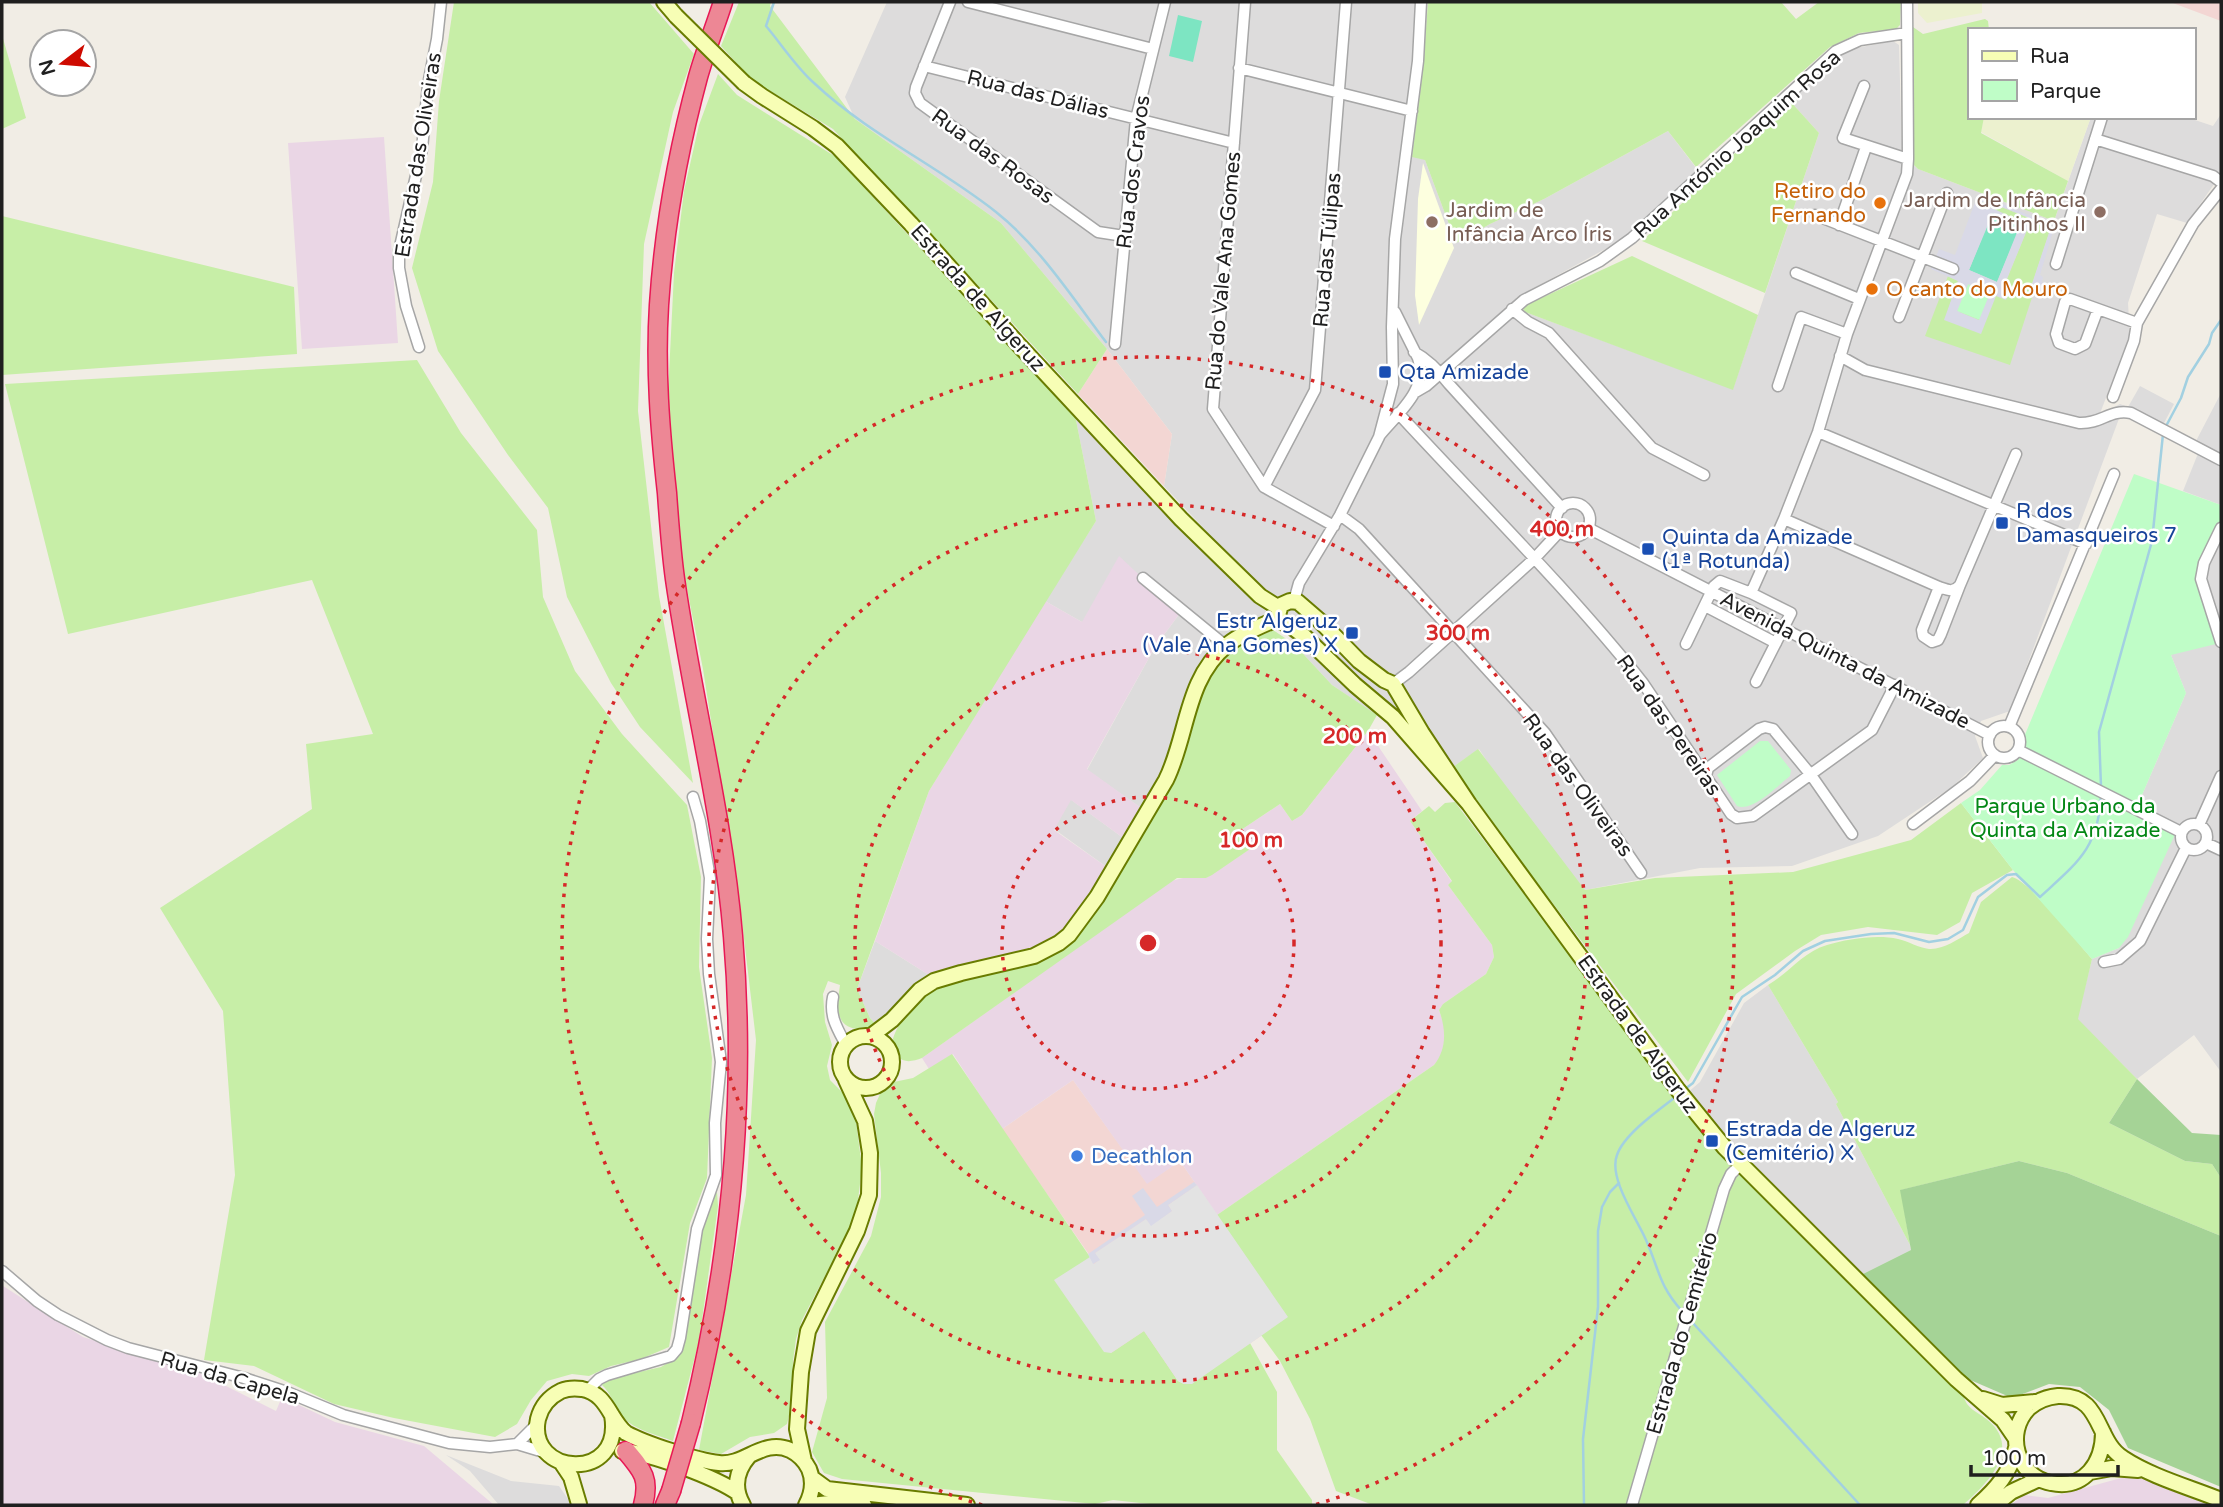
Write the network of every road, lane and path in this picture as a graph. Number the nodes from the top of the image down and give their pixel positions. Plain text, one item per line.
1 (441, 2) edge
2 (664, 2) edge
3 (723, 2) edge
4 (950, 2) edge
5 (968, 2) edge
6 (1165, 2) edge
7 (1245, 2) edge
8 (1346, 2) edge
9 (1421, 2) edge
10 (1907, 2) edge
11 (1906, 33) junction
12 (1153, 49) junction
13 (924, 66) junction
14 (1240, 68) junction
15 (1864, 86) dead end
16 (1339, 93) junction
17 (1412, 111) junction
18 (1136, 118) junction
19 (2101, 119) edge
20 (2095, 139) junction
21 (1234, 143) junction
22 (1866, 147) junction
23 (1908, 159) junction
24 (2221, 182) edge
25 (2221, 189) edge
26 (1947, 194) dead end
27 (1815, 215) dead end
28 (1839, 225) junction
29 (1124, 236) junction
30 (1881, 241) junction
31 (1923, 258) junction
32 (2056, 264) dead end
33 (1953, 269) dead end
34 (1796, 272) dead end
35 (1859, 299) junction
36 (1393, 309) junction
37 (1512, 309) junction
38 (2098, 309) junction
39 (1899, 317) dead end
40 (2137, 323) junction
41 (1847, 334) junction
42 (1115, 344) dead end
43 (419, 347) dead end
44 (1413, 351) junction
45 (1840, 356) junction
46 (1394, 360) junction
47 (1440, 373) junction
48 (1393, 384) junction
49 (1778, 386) dead end
50 (1413, 393) junction
51 (2113, 397) dead end
52 (1398, 414) junction
53 (1818, 432) junction
54 (1379, 436) junction
55 (2016, 454) dead end
56 (2221, 460) edge
57 (2114, 474) dead end
58 (1704, 475) dead end
59 (1264, 487) junction
60 (1996, 506) junction
61 (1562, 508) junction
62 (1340, 515) junction
63 (1784, 519) junction
64 (1334, 526) junction
65 (1588, 528) junction
66 (2221, 528) edge
67 (1560, 531) junction
68 (2086, 544) junction
69 (1534, 559) junction
70 (1143, 578) dead end
71 (1961, 585) junction
72 (1939, 587) junction
73 (1713, 591) junction
74 (1751, 593) junction
75 (1298, 603) junction
76 (1705, 606) junction
77 (1279, 613) junction
78 (1292, 627) junction
79 (1784, 628) junction
80 (1453, 632) junction
81 (2221, 642) edge
82 (1686, 643) dead end
83 (1776, 643) junction
84 (1226, 646) junction
85 (1756, 682) dead end
86 (1391, 684) junction
87 (1895, 685) junction
88 (1374, 700) junction
89 (2009, 727) junction
90 (1990, 735) junction
91 (2018, 750) junction
92 (1995, 755) junction
93 (1811, 775) junction
94 (1706, 776) junction
95 (2221, 776) edge
96 (694, 797) dead end
97 (1469, 804) junction
98 (1913, 824) dead end
99 (2199, 825) junction
100 (2181, 832) junction
101 (1852, 834) dead end
102 (2206, 843) junction
103 (2186, 848) junction
104 (2221, 850) edge
105 (1641, 873) dead end
106 (2104, 962) dead end
107 (833, 997) dead end
108 (892, 1020) junction
109 (871, 1036) junction
110 (846, 1045) junction
111 (886, 1045) junction
112 (846, 1080) junction
113 (872, 1088) junction
114 (865, 1121) junction
115 (1740, 1165) junction
116 (2, 1271) edge
117 (588, 1390) junction
118 (1975, 1396) junction
119 (2037, 1402) junction
120 (612, 1415) junction
121 (537, 1424) junction
122 (797, 1429) junction
123 (2103, 1432) junction
124 (2016, 1443) junction
125 (517, 1444) junction
126 (774, 1447) junction
127 (607, 1450) junction
128 (626, 1451) junction
129 (548, 1453) junction
130 (749, 1456) junction
131 (804, 1461) junction
132 (561, 1462) junction
133 (584, 1465) junction
134 (2146, 1471) junction
135 (2090, 1472) junction
136 (811, 1478) junction
137 (2039, 1479) junction
138 (740, 1499) edge
139 (668, 1500) edge
140 (2221, 1500) edge
141 (578, 1505) edge
142 (643, 1505) edge
143 (806, 1505) edge
144 (811, 1505) edge
145 (864, 1505) edge
146 (967, 1505) edge
147 (1632, 1505) edge
148 (1978, 1505) edge
149 (1996, 1505) edge

1 - 43 street, Estrada das Oliveiras
2 - 77 main road, Estrada de Algeruz, bridge
3 - 139 highway, bridge
4 - 13 street, Rua das Rosas
5 - 12 street
6 - 12 street, Rua dos Cravos
7 - 14 street, Rua do Vale Ana Gomes
8 - 16 street, Rua das Túlipas
9 - 17 street
10 - 11 street
11 - 23 street
11 - 37 street, Rua António Joaquim Rosa
12 - 18 street, Rua dos Cravos
13 - 18 street, Rua das Dálias
13 - 29 street, Rua das Rosas
14 - 16 street
14 - 21 street, Rua do Vale Ana Gomes
15 - 22 street
16 - 17 street
16 - 59 street, Rua das Túlipas
17 - 36 street
18 - 21 street, Rua das Dálias
18 - 29 street, Rua dos Cravos
19 - 20 street
20 - 24 street
20 - 32 street
21 - 59 street, Rua do Vale Ana Gomes
22 - 23 street
22 - 28 street
23 - 30 street
25 - 40 street
26 - 31 street
27 - 28 street
28 - 30 street
29 - 42 street, Rua dos Cravos
30 - 31 street
30 - 35 street
31 - 33 street
31 - 39 street
34 - 35 street
35 - 41 street
36 - 44 street
36 - 46 street
37 - 47 street, Rua António Joaquim Rosa
37 - 58 street
38 - 38 street
38 - 40 street
40 - 51 street
41 - 45 street
41 - 49 street
44 - 46 street
44 - 47 street
44 - 50 street
45 - 53 street
45 - 56 street
46 - 48 street
47 - 50 street, Rua António Joaquim Rosa
47 - 61 street
48 - 50 street
48 - 54 street
50 - 52 street
52 - 54 street
52 - 69 street, Rua das Pereiras
53 - 60 street
53 - 63 street
54 - 62 street
55 - 60 street
57 - 68 street
59 - 64 street, Rua do Vale Ana Gomes
60 - 68 street
60 - 71 street
61 - 65 street
61 - 67 street
62 - 64 street
62 - 80 street, Rua das Oliveiras
63 - 72 street
63 - 74 street
64 - 75 street
65 - 67 street
65 - 73 street, Avenida Quinta da Amizade
66 - 81 street
67 - 69 street
68 - 89 street
69 - 80 street
69 - 94 street, Rua das Pereiras
70 - 84 street
71 - 72 street
71 - 72 street
73 - 74 street
73 - 76 street
73 - 79 street, Avenida Quinta da Amizade
74 - 79 street
75 - 77 main road
75 - 78 main road
75 - 86 main road, Estrada de Algeruz
76 - 82 street
76 - 83 street
77 - 78 main road, Estrada de Algeruz
77 - 84 main road
78 - 88 main road, Estrada de Algeruz
79 - 83 street
79 - 87 street, Avenida Quinta da Amizade
80 - 86 street
80 - 105 street, Rua das Oliveiras
83 - 85 street
84 - 108 main road
86 - 88 main road
86 - 88 main road
86 - 97 main road, Estrada de Algeruz
87 - 90 street, Avenida Quinta da Amizade
87 - 93 street, Rua das Pereiras
88 - 97 main road, Estrada de Algeruz
89 - 90 street, Avenida Quinta da Amizade
89 - 91 street
90 - 92 street, Avenida Quinta da Amizade
91 - 92 street
91 - 100 street
92 - 98 street
93 - 94 street, Rua das Pereiras
93 - 94 street
93 - 101 street
95 - 99 street
96 - 117 street
97 - 115 main road, Estrada de Algeruz
99 - 100 street
99 - 102 street
100 - 103 street
102 - 103 street
102 - 104 street
103 - 106 street
107 - 110 street
108 - 109 main road
108 - 111 main road
109 - 110 main road
109 - 111 main road
110 - 112 main road
111 - 113 main road
112 - 113 main road
112 - 114 main road
113 - 114 main road
114 - 122 main road
115 - 118 main road, Estrada de Algeruz
115 - 147 street, Estrada do Cemitério
116 - 125 street, Rua da Capela
117 - 120 main road
117 - 121 main road
118 - 119 main road
118 - 124 main road, Estrada de Algeruz
119 - 123 main road
119 - 124 main road
120 - 127 main road
120 - 130 main road
121 - 125 street
121 - 129 main road
122 - 126 main road
122 - 131 main road
123 - 134 main road
123 - 135 main road
124 - 137 main road, Estrada de Algeruz
124 - 148 main road
125 - 129 street, Rua da Capela
126 - 130 main road
126 - 131 main road
127 - 128 main road
127 - 133 main road
128 - 138 main road
128 - 142 highway
129 - 132 main road
130 - 138 main road
131 - 136 main road
132 - 133 main road
132 - 141 main road
133 - 141 main road
134 - 135 main road
134 - 140 main road
135 - 137 main road
136 - 143 main road
136 - 146 main road
137 - 149 main road
144 - 145 main road

